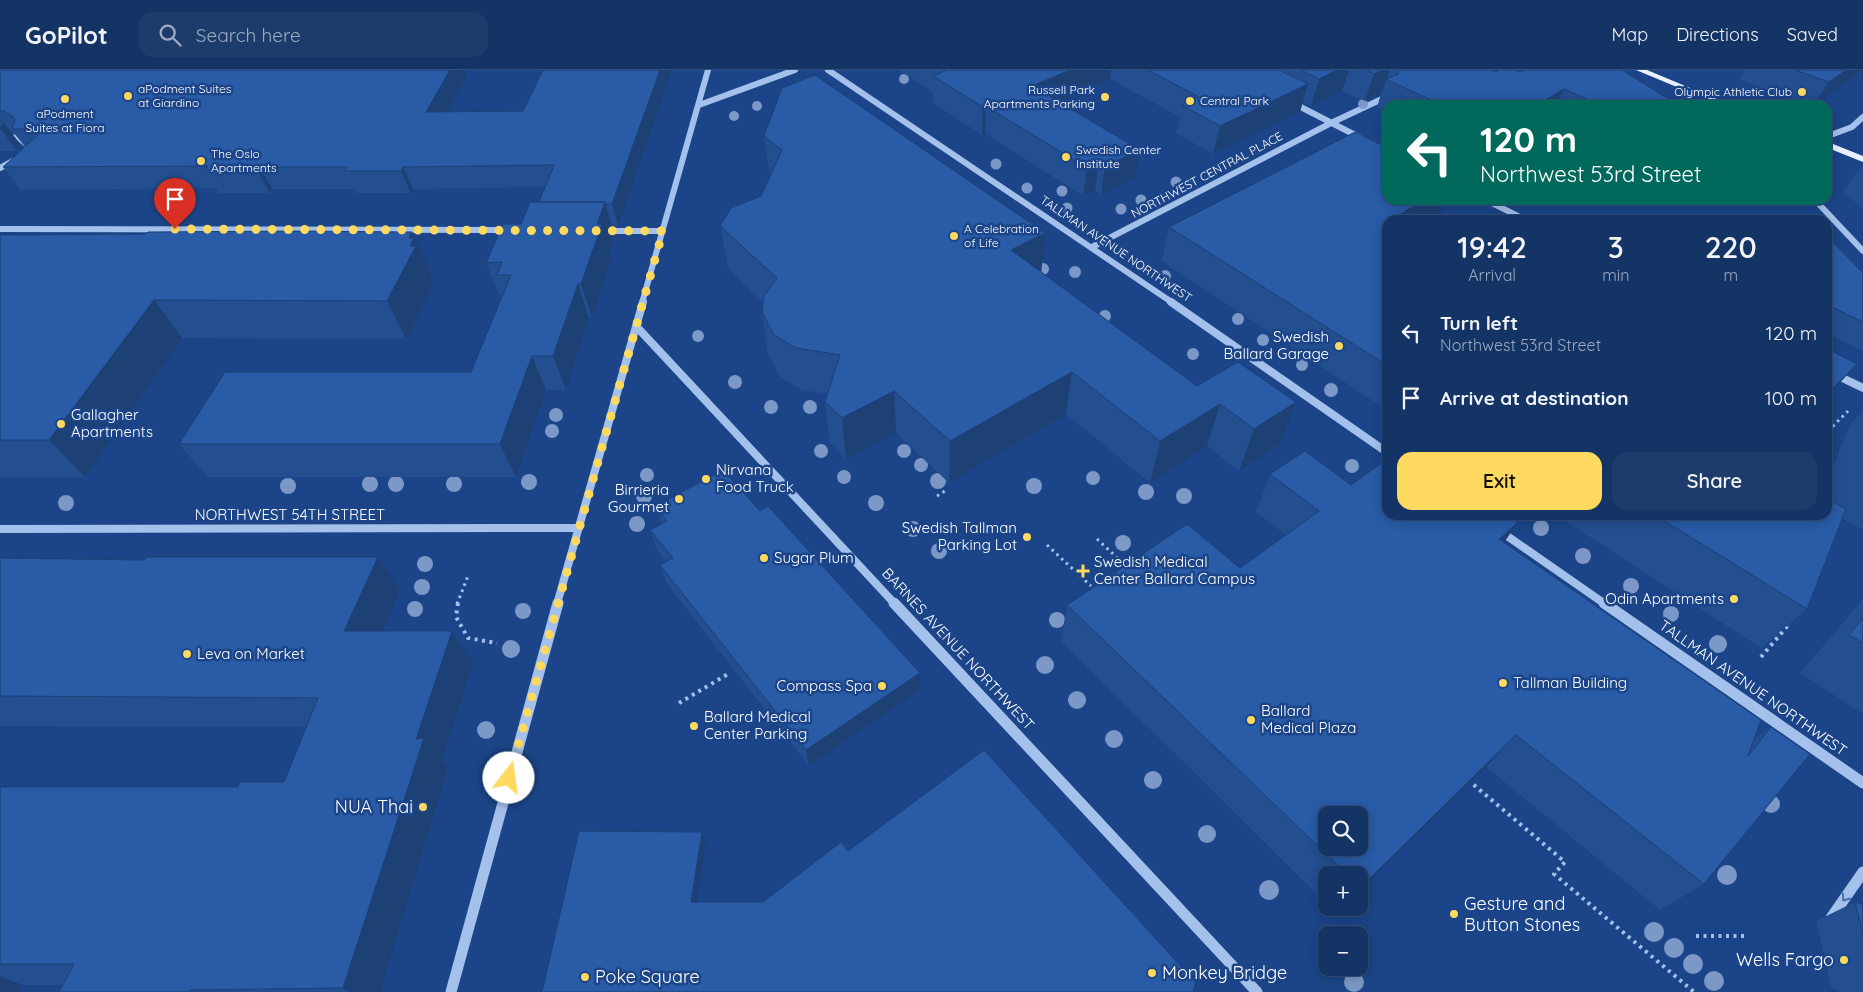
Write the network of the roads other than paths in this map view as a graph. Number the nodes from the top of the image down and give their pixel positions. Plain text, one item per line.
1 (708, 70) edge
2 (796, 70) edge
3 (828, 70) edge
4 (1640, 70) edge
5 (1384, 98) edge
6 (1284, 99) edge
7 (1715, 100) edge
8 (698, 105) junction
9 (1863, 117) edge
10 (1331, 123) junction
11 (1832, 134) edge
12 (0, 136) edge
13 (1371, 143) edge
14 (1832, 147) edge
15 (1863, 159) edge
16 (0, 168) edge
17 (1496, 205) edge
18 (1820, 205) edge
19 (1516, 215) edge
20 (1829, 215) edge
21 (1832, 218) edge
22 (0, 229) edge
23 (524, 230) edge
24 (593, 230) edge
25 (663, 231) junction
26 (1092, 247) junction
27 (1863, 251) edge
28 (636, 326) junction
29 (1832, 372) edge
30 (1863, 388) edge
31 (1382, 448) edge
32 (1494, 526) edge
33 (579, 528) junction
34 (0, 529) edge
35 (1863, 783) edge
36 (1863, 872) edge
37 (1830, 925) dead end
38 (451, 992) edge
39 (1257, 992) edge

1 - 8 street
2 - 8 street
3 - 26 street, TALLMAN AVENUE NORTHWEST
4 - 7 main road
5 - 10 street, NORTHWEST CENTRAL PLACE
6 - 10 street
8 - 25 street
9 - 11 street
10 - 13 street
10 - 26 street, NORTHWEST CENTRAL PLACE
12 - 16 lane
14 - 15 main road
17 - 19 street
18 - 20 street
21 - 27 street
22 - 23 street
24 - 25 street
25 - 28 street
26 - 31 street, TALLMAN AVENUE NORTHWEST
28 - 33 street
28 - 39 street, BARNES AVENUE NORTHWEST
29 - 30 street
32 - 35 street, TALLMAN AVENUE NORTHWEST
33 - 34 street, NORTHWEST 54TH STREET
33 - 38 street
36 -> 37 street

